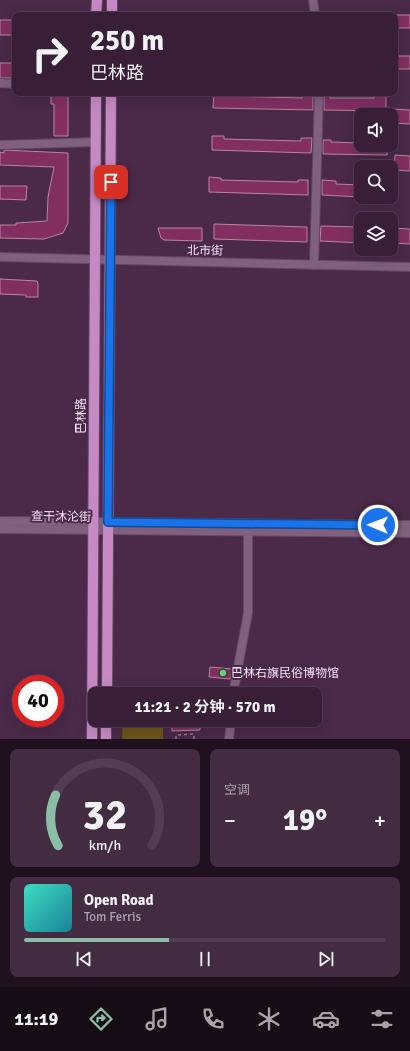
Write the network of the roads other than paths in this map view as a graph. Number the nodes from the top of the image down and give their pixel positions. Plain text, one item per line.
1 (96, 0) edge
2 (112, 0) edge
3 (313, 0) edge
4 (96, 12) edge
5 (112, 12) edge
6 (315, 12) edge
7 (0, 84) edge
8 (12, 84) edge
9 (96, 96) edge
10 (111, 96) edge
11 (319, 96) edge
12 (95, 142) junction
13 (0, 145) edge
14 (0, 257) edge
15 (95, 260) junction
16 (110, 260) junction
17 (314, 265) junction
18 (410, 267) edge
19 (0, 520) edge
20 (410, 525) edge
21 (93, 526) junction
22 (108, 526) junction
23 (0, 529) edge
24 (248, 532) junction
25 (410, 533) edge
26 (106, 687) edge
27 (234, 687) edge
28 (106, 727) edge
29 (230, 727) edge
30 (92, 739) edge
31 (106, 739) edge
32 (229, 739) edge

1 - 4 main road
2 - 5 main road
3 - 6 street
7 - 8 street
9 - 12 main road, 巴林路
10 - 16 main road
11 - 17 street
12 - 13 street
12 - 15 main road, 巴林路
14 - 15 street, 北市街
15 - 16 street, 北市街
15 - 21 main road, 巴林路
16 - 17 street, 北市街
16 - 22 main road
17 - 18 street, 北市街
19 - 21 street, 查干沐沦街
20 - 22 street, 查干沐沦街
21 - 22 street, 查干沐沦街
21 - 23 street, 查干沐沦街
21 - 30 main road, 巴林路
22 - 24 street, 查干沐沦街
22 - 26 main road
24 - 25 street, 查干沐沦街
24 - 27 street
28 - 31 main road
29 - 32 street

